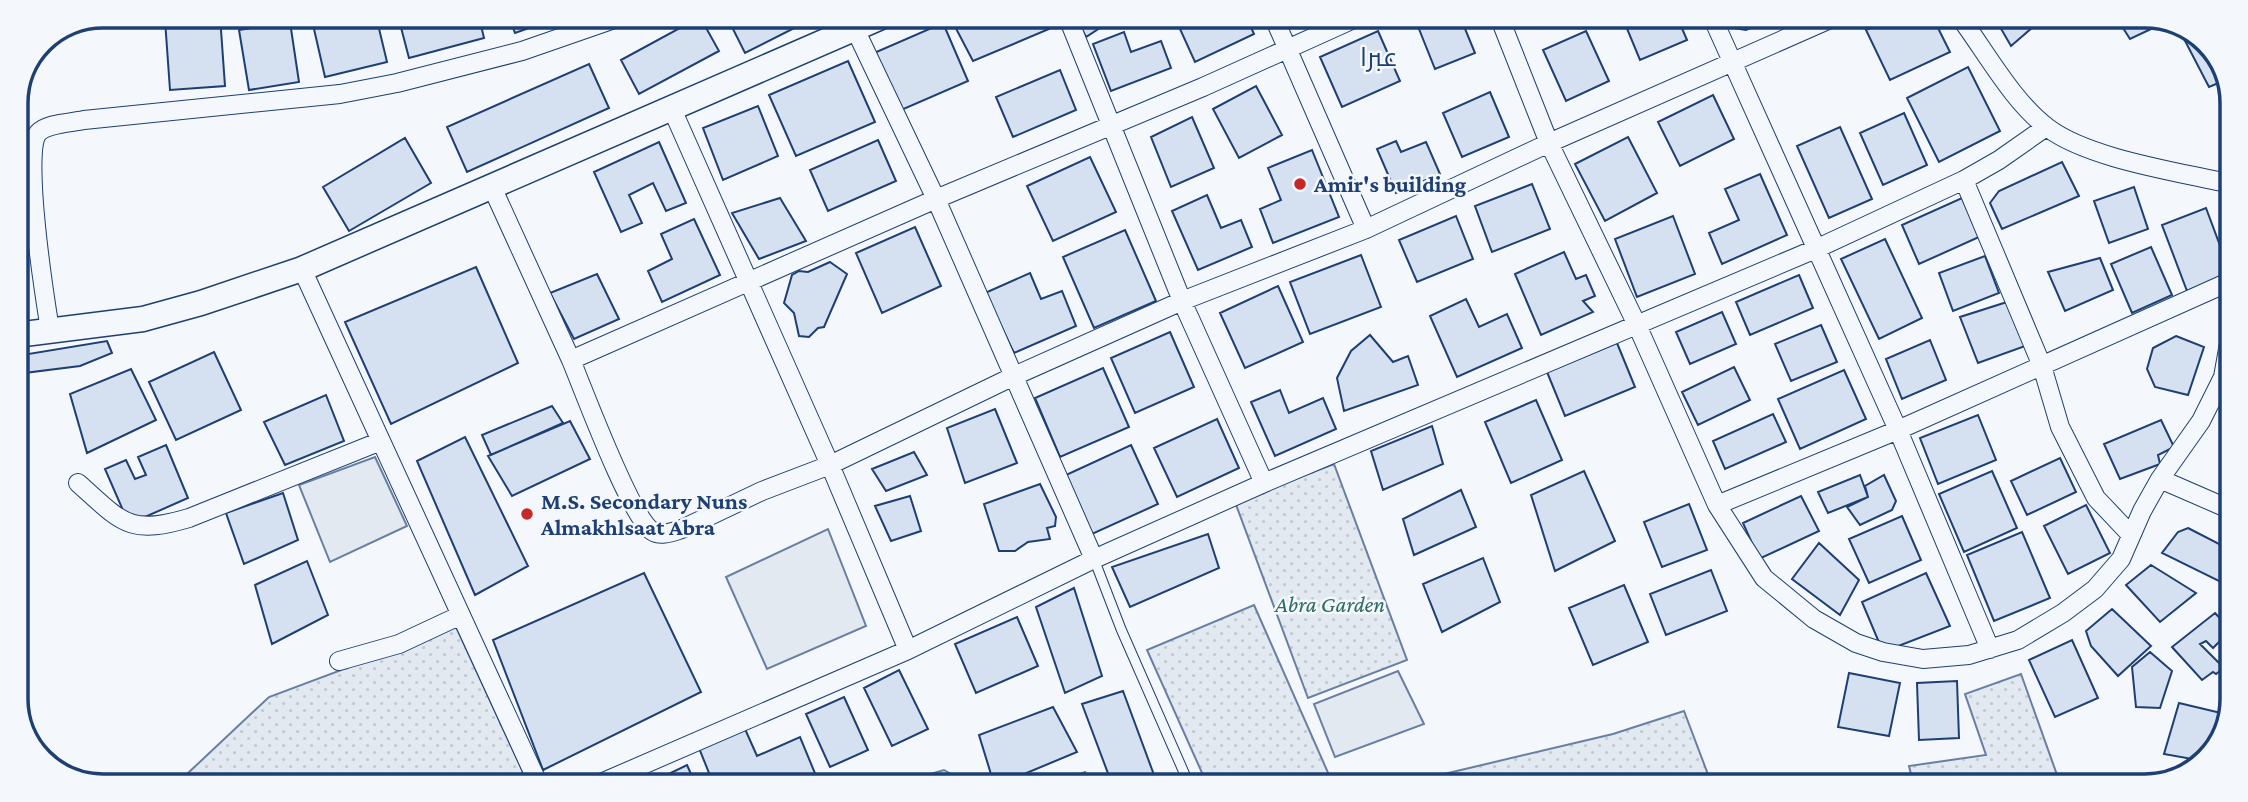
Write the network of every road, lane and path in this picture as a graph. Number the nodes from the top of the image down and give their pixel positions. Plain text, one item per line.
1 (588, 28) edge
2 (1072, 28) edge
3 (1278, 28) edge
4 (1335, 28) edge
5 (1504, 28) edge
6 (1717, 28) edge
7 (1810, 28) edge
8 (1968, 28) edge
9 (855, 29) joint
10 (1286, 49) junction
11 (1734, 63) junction
12 (672, 109) junction
13 (1111, 125) junction
14 (2046, 127) junction
15 (1549, 143) junction
16 (1964, 180) junction
17 (2220, 181) edge
18 (492, 187) junction
19 (936, 199) junction
20 (1366, 229) junction
21 (1818, 248) junction
22 (302, 269) junction
23 (749, 283) junction
24 (2220, 286) edge
25 (1182, 301) junction
26 (1637, 325) junction
27 (50, 330) junction
28 (28, 333) edge
29 (571, 360) junction
30 (2042, 366) junction
31 (1012, 377) junction
32 (2220, 381) edge
33 (1898, 429) junction
34 (381, 441) junction
35 (830, 465) junction
36 (2160, 479) junction
37 (78, 483) dead end
38 (1264, 483) junction
39 (1717, 505) junction
40 (2220, 505) edge
41 (2131, 535) junction
42 (1094, 559) junction
43 (461, 615) junction
44 (1990, 649) junction
45 (908, 650) junction
46 (339, 661) dead end
47 (534, 774) edge
48 (622, 774) edge
49 (1185, 774) edge

1 - 27 street
2 - 13 street
3 - 10 street
4 - 10 street
5 - 15 street
6 - 11 street
7 - 11 street
8 - 14 street
9 - 12 main road
9 - 19 street
10 - 13 street
10 - 20 street
11 - 15 street
11 - 21 street
12 - 18 main road
12 - 23 street
13 - 19 street
13 - 25 street
14 - 16 street
14 - 17 street
15 - 20 street
15 - 26 street
16 - 21 street
16 - 30 street
18 - 22 main road
18 - 29 street
19 - 23 street
19 - 31 street
20 - 25 street
21 - 26 street
21 - 33 street
22 - 27 main road
22 - 34 street
23 - 29 street
23 - 35 street
24 - 30 street
25 - 31 street
25 - 38 street
26 - 38 street
26 - 39 street
27 - 28 main road
29 - 35 street
30 - 33 street
30 - 41 street
31 - 35 street
31 - 42 street
32 - 36 street
33 - 39 street
33 - 44 street
34 - 37 street
34 - 43 street
35 - 45 street
36 - 40 street
36 - 41 street
38 - 42 street
39 - 44 street
41 - 44 street
42 - 45 street
42 - 49 lane
43 - 46 street
43 - 47 street
45 - 48 street

